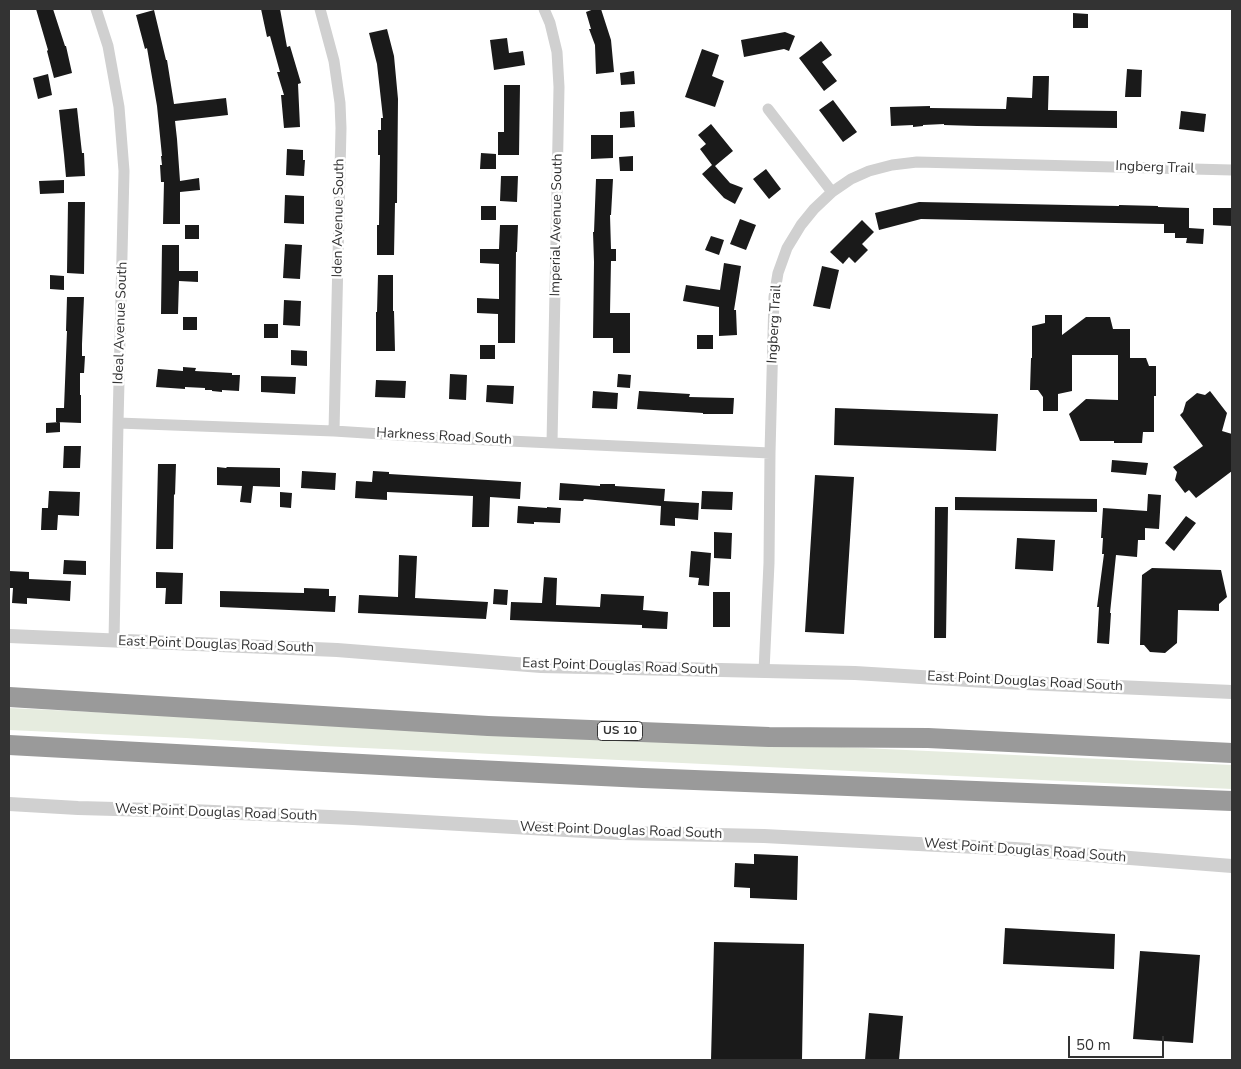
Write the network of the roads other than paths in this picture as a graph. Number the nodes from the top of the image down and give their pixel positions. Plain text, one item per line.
1 (96, 9) edge
2 (320, 9) edge
3 (544, 9) edge
4 (768, 109) dead end
5 (1232, 170) edge
6 (832, 192) junction
7 (118, 424) junction
8 (334, 431) junction
9 (552, 443) junction
10 (770, 454) junction
11 (9, 636) edge
12 (114, 641) junction
13 (764, 671) junction
14 (1232, 692) edge
15 (9, 697) edge
16 (9, 745) edge
17 (1232, 753) edge
18 (1232, 802) edge
19 (9, 804) edge
20 (1232, 866) edge

1 - 7 street, Ideal Avenue South
2 - 8 street, Iden Avenue South
3 - 9 street, Imperial Avenue South
4 - 6 street
5 - 6 street, Ingberg Trail
6 - 10 street, Ingberg Trail
7 - 8 street, Harkness Road South
7 - 12 street, Ideal Avenue South
8 - 9 street, Harkness Road South
9 - 10 street, Harkness Road South
10 - 13 street, Ingberg Trail
11 - 12 street, East Point Douglas Road South
12 - 13 street, East Point Douglas Road South
13 - 14 street, East Point Douglas Road South
15 - 17 highway, US 10
16 - 18 highway
19 - 20 street, West Point Douglas Road South

